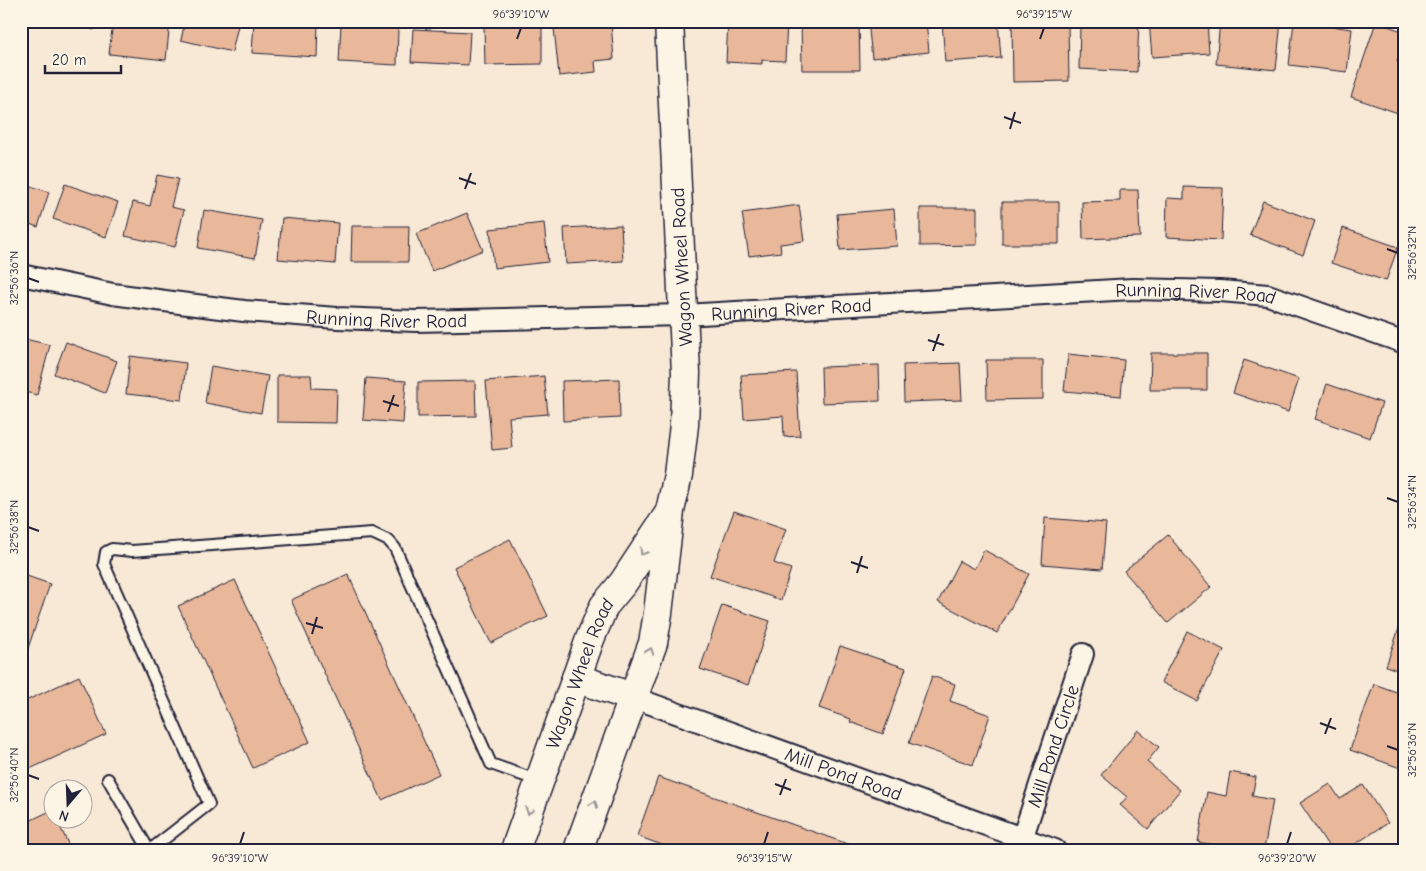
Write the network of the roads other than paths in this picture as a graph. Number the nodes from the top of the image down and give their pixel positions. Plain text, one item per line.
1 (668, 21) edge
2 (21, 275) edge
3 (684, 315) junction
4 (1405, 343) edge
5 (670, 511) junction
6 (1083, 654) dead end
7 (576, 678) junction
8 (632, 698) junction
9 (108, 779) dead end
10 (540, 781) junction
11 (1022, 839) junction
12 (149, 850) edge
13 (515, 850) edge
14 (578, 850) edge
15 (1055, 850) edge

1 - 3 street, Wagon Wheel Road
2 - 3 street, Running River Road
3 - 4 street, Running River Road
3 - 5 street, Wagon Wheel Road
5 -> 7 street, Wagon Wheel Road
8 -> 5 street, Wagon Wheel Road
6 - 11 street, Mill Pond Circle
7 - 8 street
7 - 10 street, Wagon Wheel Road
8 - 11 street, Mill Pond Road
14 -> 8 street, Wagon Wheel Road
9 - 12 lane
10 - 12 lane
10 -> 13 street, Wagon Wheel Road
11 - 15 street, Mill Pond Road

